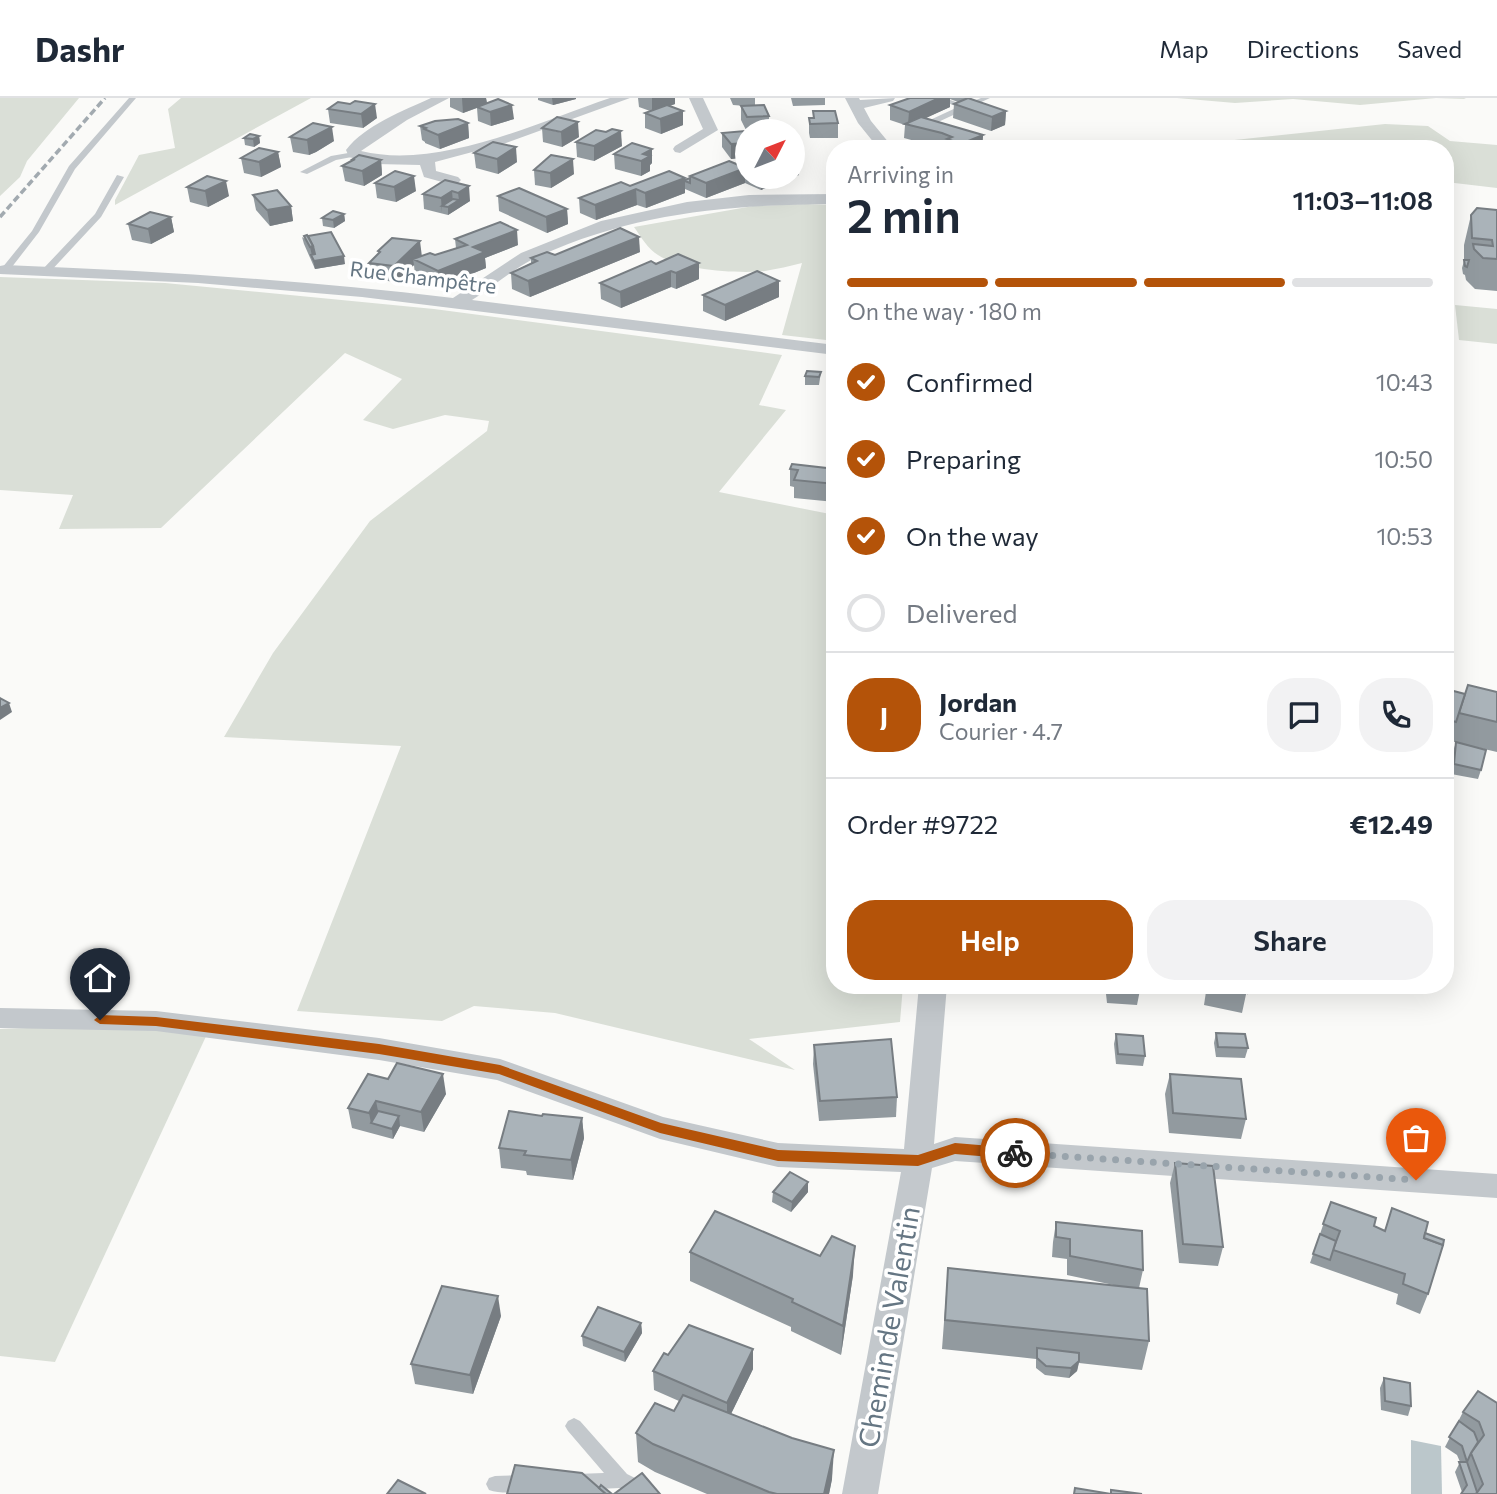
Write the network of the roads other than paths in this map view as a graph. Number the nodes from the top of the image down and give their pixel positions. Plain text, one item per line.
1 (133, 98) edge
2 (442, 98) edge
3 (623, 98) edge
4 (696, 98) edge
5 (888, 98) edge
6 (938, 98) edge
7 (987, 98) edge
8 (853, 102) edge
9 (964, 107) junction
10 (974, 110) edge
11 (950, 135) edge
12 (880, 140) edge
13 (680, 149) dead end
14 (354, 154) junction
15 (427, 160) junction
16 (304, 172) dead end
17 (120, 177) dead end
18 (453, 180) edge
19 (826, 199) edge
20 (5, 270) joint
21 (45, 271) junction
22 (456, 304) junction
23 (826, 349) edge
24 (932, 994) edge
25 (0, 1018) edge
26 (918, 1161) junction
27 (1497, 1186) edge
28 (574, 1426) dead end
29 (621, 1480) junction
30 (565, 1482) edge
31 (537, 1483) edge
32 (495, 1485) dead end
33 (649, 1494) edge
34 (860, 1494) edge

1 - 20 lane
2 - 14 street
3 - 15 street
4 - 13 street
5 - 8 street
6 - 9 lane
7 - 9 lane
8 - 12 street
9 - 10 lane
9 - 11 lane
14 - 15 street
14 - 16 lane
15 - 18 street
17 - 21 lane
19 - 22 street
20 - 21 street, Rue Champêtre
21 - 22 street, Rue Champêtre
22 - 23 street, Rue Champêtre
24 - 26 street, Chemin de Valentin
25 - 26 street
26 - 27 street
26 - 34 street, Chemin de Valentin
28 - 29 lane
29 - 30 lane
29 - 33 lane
31 - 32 lane

